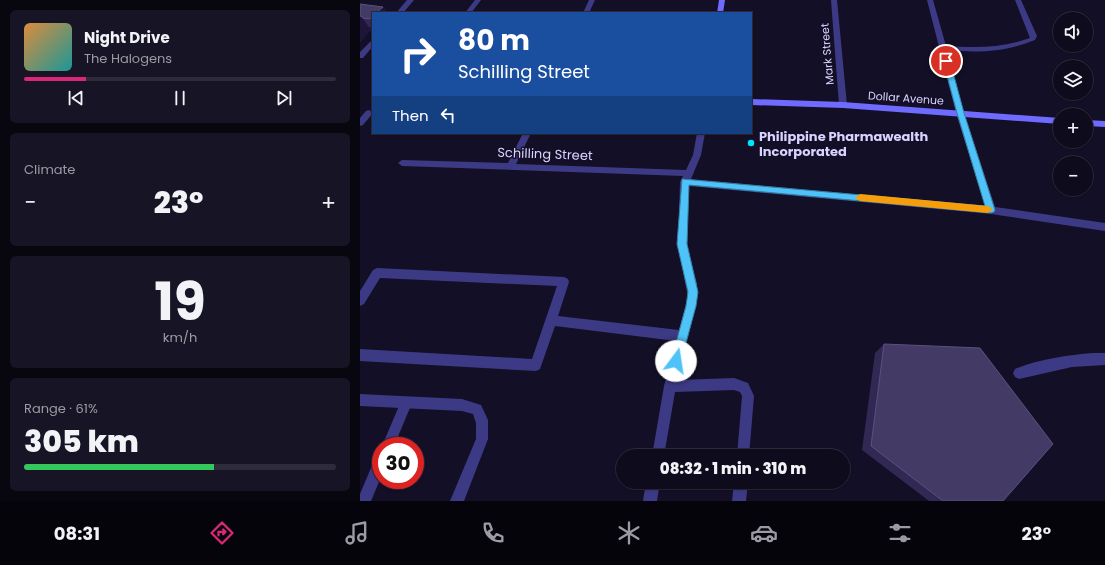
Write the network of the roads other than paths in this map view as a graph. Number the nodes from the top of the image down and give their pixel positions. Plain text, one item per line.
1 (411, 0) edge
2 (478, 0) edge
3 (592, 0) edge
4 (722, 0) edge
5 (834, 0) edge
6 (930, 0) edge
7 (1018, 0) edge
8 (400, 12) edge
9 (469, 12) edge
10 (586, 12) edge
11 (720, 12) edge
12 (372, 43) edge
13 (943, 48) junction
14 (360, 56) edge
15 (752, 102) edge
16 (843, 105) junction
17 (369, 113) dead end
18 (960, 113) junction
19 (1053, 120) edge
20 (360, 123) edge
21 (1093, 123) edge
22 (1105, 124) edge
23 (527, 134) edge
24 (701, 134) edge
25 (402, 163) dead end
26 (511, 166) junction
27 (686, 177) junction
28 (991, 210) junction
29 (1105, 227) edge
30 (360, 302) edge
31 (552, 320) junction
32 (682, 336) junction
33 (360, 354) edge
34 (1105, 359) edge
35 (1019, 373) dead end
36 (670, 386) junction
37 (360, 400) edge
38 (406, 403) junction
39 (392, 437) edge
40 (659, 449) edge
41 (744, 449) edge
42 (372, 482) edge
43 (652, 489) edge
44 (740, 489) edge
45 (364, 501) edge
46 (457, 501) edge
47 (650, 501) edge
48 (739, 501) edge

1 - 8 street
2 - 9 street
3 - 10 street
4 - 11 street
5 - 16 street, Mark Street
6 - 13 street
7 - 13 street
12 - 14 street
13 - 18 street
15 - 16 street, Dollar Avenue
16 - 18 street, Dollar Avenue
17 - 20 street
18 - 19 street, Dollar Avenue
18 - 28 street
21 - 22 street
23 - 26 street
24 - 27 street
25 - 26 street, Schilling Street
26 - 27 street, Schilling Street
27 - 28 street, Schilling Street
27 - 32 street
28 - 29 street, Schilling Street
30 - 31 street
31 - 32 street
31 - 33 street
32 - 36 street
34 - 35 street
36 - 40 street
36 - 41 street
37 - 38 street
38 - 39 street
38 - 46 street
42 - 45 street
43 - 47 street
44 - 48 street

